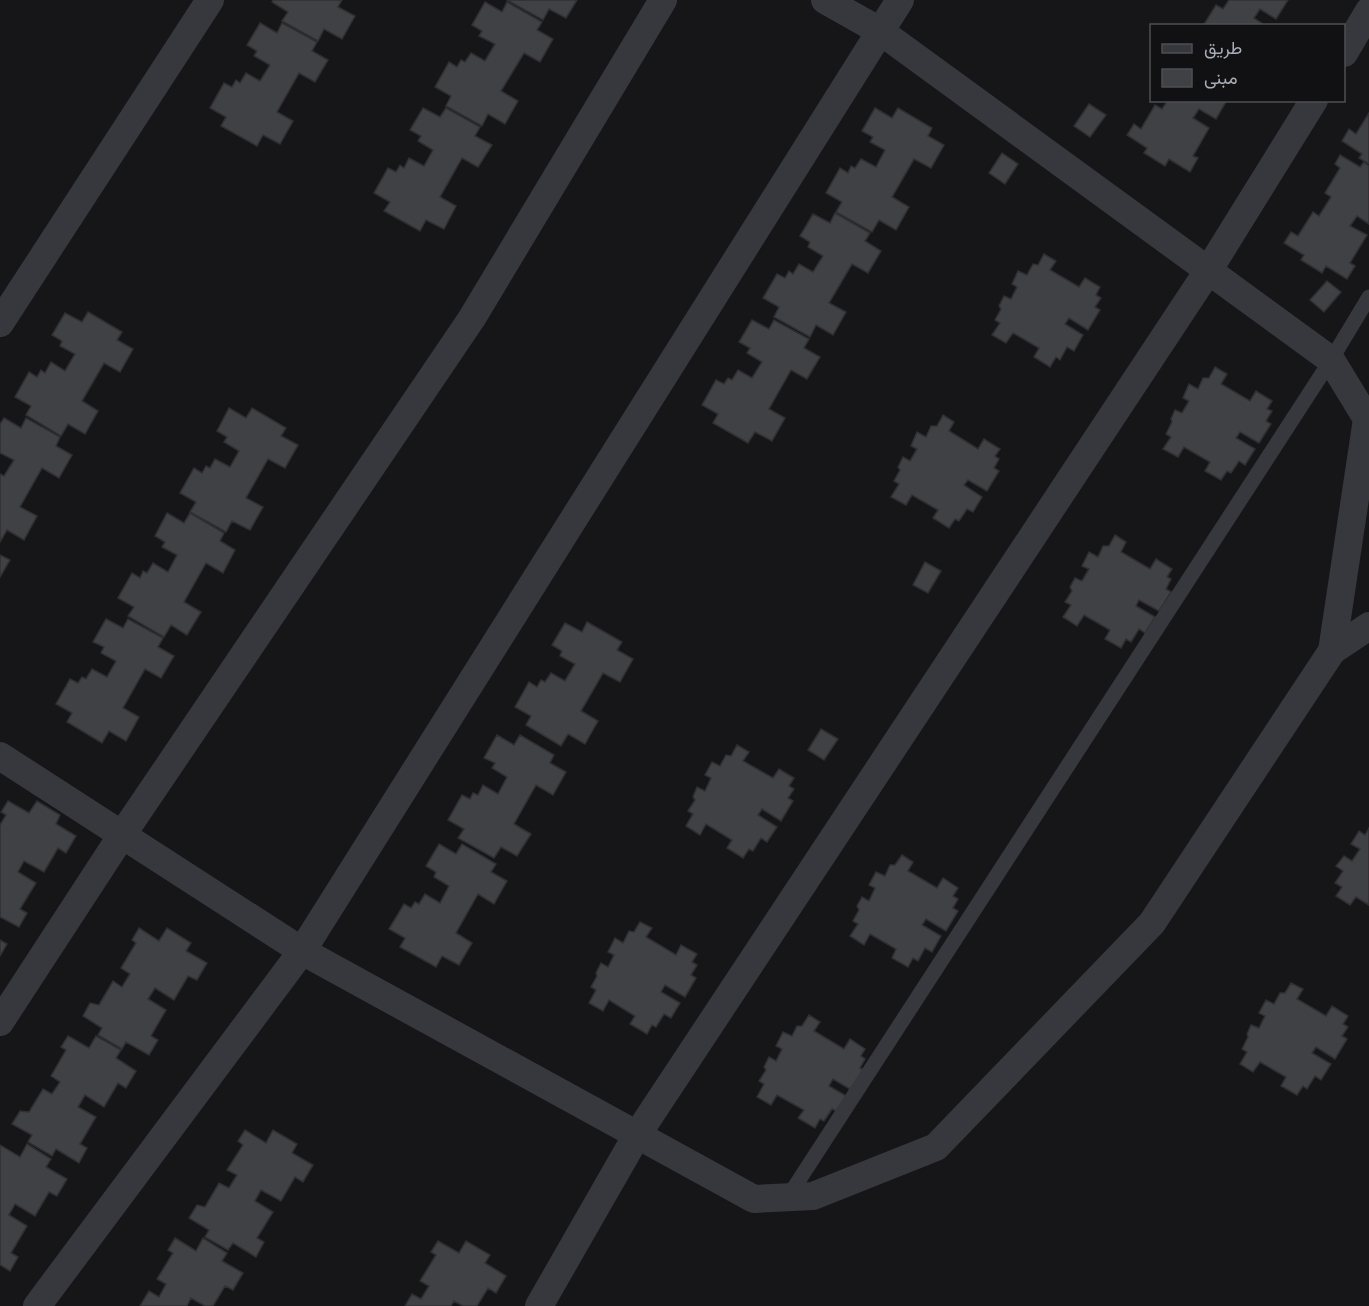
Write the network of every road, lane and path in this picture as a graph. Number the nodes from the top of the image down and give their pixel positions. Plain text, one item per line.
1 (210, 0) edge
2 (663, 0) edge
3 (825, 0) edge
4 (900, 0) edge
5 (1369, 11) edge
6 (880, 31) junction
7 (1345, 50) edge
8 (1313, 102) edge
9 (1208, 271) junction
10 (1369, 297) edge
11 (0, 323) edge
12 (1331, 360) junction
13 (1368, 418) edge
14 (1369, 626) edge
15 (1332, 651) junction
16 (0, 756) edge
17 (122, 835) junction
18 (302, 951) junction
19 (0, 1022) edge
20 (637, 1135) junction
21 (788, 1197) junction
22 (37, 1306) edge
23 (539, 1306) edge

1 - 11 street
2 - 17 street
3 - 6 street
4 - 6 street
5 - 7 street
6 - 9 street
6 - 18 street
8 - 9 street
9 - 12 street
9 - 20 street
10 - 12 lane
12 - 13 street
12 - 21 lane
13 - 15 street
14 - 15 street
15 - 21 street
16 - 17 street
17 - 18 street
17 - 19 street
18 - 20 street
18 - 22 street
20 - 21 street
20 - 23 street

